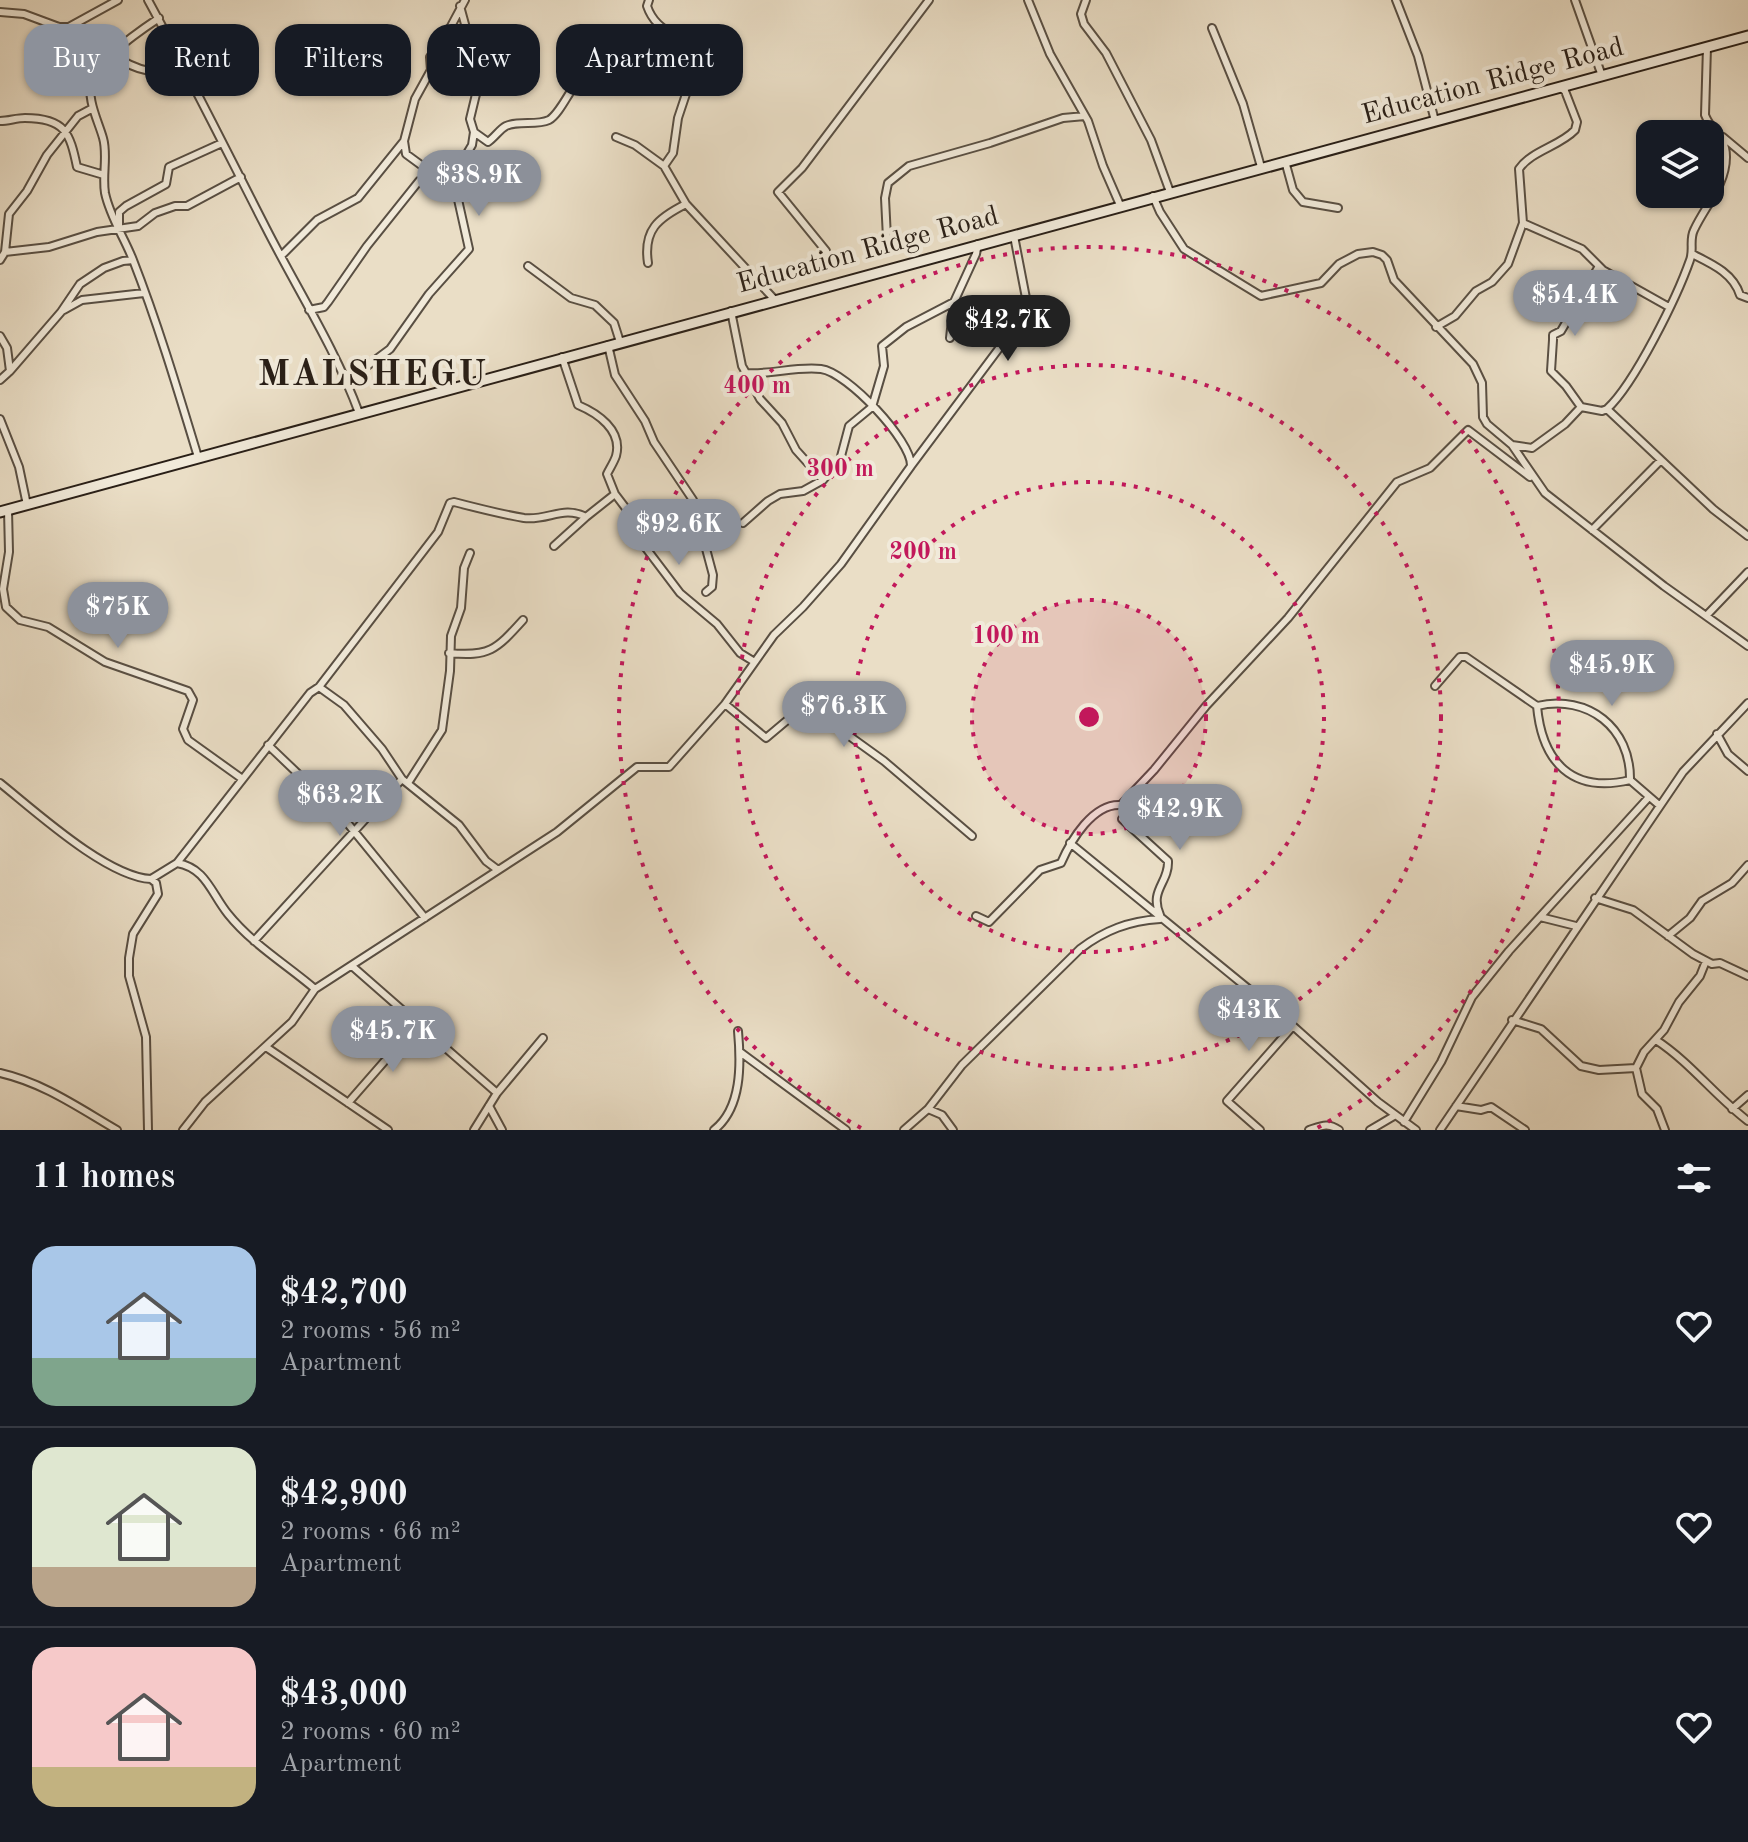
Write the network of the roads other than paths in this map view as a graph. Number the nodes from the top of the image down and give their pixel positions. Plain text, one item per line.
1 (118, 0) edge
2 (649, 0) edge
3 (929, 0) edge
4 (1028, 0) edge
5 (1086, 0) edge
6 (1396, 0) edge
7 (1575, 0) edge
8 (152, 2) edge
9 (462, 3) edge
10 (0, 12) edge
11 (159, 18) junction
12 (51, 24) edge
13 (75, 24) edge
14 (162, 24) edge
15 (657, 24) edge
16 (1212, 28) dead end
17 (1748, 36) edge
18 (129, 40) edge
19 (1707, 47) junction
20 (1602, 76) junction
21 (1561, 88) junction
22 (93, 96) edge
23 (199, 96) edge
24 (567, 96) edge
25 (685, 96) edge
26 (93, 108) junction
27 (1085, 116) junction
28 (1707, 120) edge
29 (0, 121) edge
30 (1435, 121) junction
31 (66, 131) junction
32 (474, 132) junction
33 (616, 137) dead end
34 (1724, 138) edge
35 (404, 141) junction
36 (222, 143) junction
37 (1724, 147) edge
38 (1748, 158) edge
39 (1285, 161) junction
40 (664, 166) junction
41 (1261, 167) junction
42 (1724, 168) edge
43 (104, 175) junction
44 (241, 177) junction
45 (453, 177) junction
46 (419, 181) dead end
47 (1170, 192) junction
48 (1153, 196) junction
49 (686, 204) junction
50 (1120, 205) junction
51 (1338, 208) dead end
52 (1707, 208) edge
53 (1523, 223) junction
54 (119, 228) junction
55 (1014, 235) junction
56 (887, 238) dead end
57 (978, 244) junction
58 (826, 251) dead end
59 (5, 252) junction
60 (1692, 254) junction
61 (281, 256) junction
62 (0, 260) edge
63 (133, 260) junction
64 (648, 263) dead end
65 (528, 266) dead end
66 (1599, 266) junction
67 (144, 293) junction
68 (1748, 298) edge
69 (774, 299) junction
70 (954, 302) junction
71 (1669, 307) junction
72 (309, 310) junction
73 (731, 311) junction
74 (61, 312) junction
75 (1436, 327) junction
76 (0, 336) edge
77 (950, 338) dead end
78 (620, 342) junction
79 (608, 345) junction
80 (562, 357) junction
81 (10, 371) junction
82 (746, 373) junction
83 (0, 380) edge
84 (347, 381) junction
85 (872, 407) junction
86 (1581, 407) junction
87 (1607, 409) junction
88 (359, 413) junction
89 (0, 419) edge
90 (1512, 445) junction
91 (198, 457) junction
92 (1660, 461) junction
93 (911, 466) junction
94 (823, 480) junction
95 (1536, 481) junction
96 (615, 494) junction
97 (27, 505) junction
98 (4, 511) edge
99 (586, 517) junction
100 (743, 523) dead end
101 (1592, 530) junction
102 (1748, 536) edge
103 (554, 546) dead end
104 (470, 553) dead end
105 (1748, 572) edge
106 (706, 592) dead end
107 (1706, 616) junction
108 (523, 620) dead end
109 (1748, 646) edge
110 (449, 653) junction
111 (753, 661) junction
112 (1435, 686) dead end
113 (319, 687) junction
114 (1748, 703) edge
115 (725, 704) junction
116 (1537, 706) junction
117 (1717, 734) junction
118 (268, 745) junction
119 (1748, 771) edge
120 (241, 778) junction
121 (1630, 780) junction
122 (405, 781) junction
123 (0, 783) edge
124 (1649, 797) junction
125 (1659, 805) junction
126 (1122, 819) dead end
127 (353, 830) junction
128 (972, 836) dead end
129 (1070, 843) junction
130 (177, 863) junction
131 (1748, 865) edge
132 (498, 870) junction
133 (151, 879) junction
134 (1595, 898) junction
135 (976, 916) dead end
136 (1540, 917) junction
137 (425, 918) junction
138 (1161, 918) junction
139 (1576, 926) junction
140 (1668, 936) junction
141 (254, 941) junction
142 (1706, 961) junction
143 (352, 966) junction
144 (1748, 976) edge
145 (315, 989) junction
146 (1512, 1020) junction
147 (417, 1024) junction
148 (1293, 1026) junction
149 (738, 1031) dead end
150 (543, 1038) dead end
151 (1656, 1040) junction
152 (266, 1047) junction
153 (740, 1052) junction
154 (1636, 1068) junction
155 (0, 1073) edge
156 (497, 1093) junction
157 (939, 1093) junction
158 (1748, 1095) edge
159 (348, 1103) junction
160 (489, 1106) junction
161 (1456, 1106) junction
162 (928, 1109) junction
163 (1732, 1109) junction
164 (942, 1115) junction
165 (1395, 1115) junction
166 (1748, 1121) edge
167 (1404, 1122) junction
168 (117, 1130) edge
169 (148, 1130) edge
170 (183, 1130) edge
171 (388, 1130) edge
172 (474, 1130) edge
173 (502, 1130) edge
174 (714, 1130) edge
175 (846, 1130) edge
176 (904, 1130) edge
177 (953, 1130) edge
178 (1260, 1130) edge
179 (1309, 1130) edge
180 (1339, 1130) edge
181 (1370, 1130) edge
182 (1416, 1130) edge
183 (1440, 1130) edge
184 (1525, 1130) edge
185 (1665, 1130) edge

1 - 13 street
2 - 15 street
3 - 58 street
4 - 27 street
5 - 47 street
6 - 30 street
7 - 20 street
8 - 11 street
9 - 32 street
9 - 35 street
10 - 12 street
11 - 14 street
11 - 18 street
16 - 41 street
17 - 19 main road, Education Ridge Road
19 - 20 main road, Education Ridge Road
19 - 28 street
20 - 21 main road, Education Ridge Road
21 - 30 main road, Education Ridge Road
21 - 53 street
22 - 26 street
23 - 36 street
24 - 32 street
25 - 40 street
26 - 31 street
26 - 43 street
27 - 50 street
27 - 56 street
29 - 31 street
30 - 39 main road, Education Ridge Road
31 - 43 street
31 - 59 street
32 - 45 street
33 - 40 street
34 - 38 street
35 - 45 street
35 - 61 street
36 - 44 street
36 - 54 street
37 - 42 street
39 - 41 main road, Education Ridge Road
39 - 51 street
40 - 49 street
41 - 47 main road, Education Ridge Road
43 - 54 street
44 - 54 street
44 - 61 street
45 - 84 street
46 - 72 street
47 - 48 main road, Education Ridge Road
48 - 50 main road, Education Ridge Road
48 - 75 street
49 - 64 street
49 - 69 street
50 - 55 main road, Education Ridge Road
52 - 60 street
53 - 66 street
53 - 75 street
54 - 59 street
54 - 63 street
55 - 57 main road, Education Ridge Road
55 - 93 street
57 - 69 main road, Education Ridge Road
57 - 70 street
59 - 62 street
60 - 68 street
60 - 71 street
61 - 72 street
63 - 67 street
63 - 74 street
65 - 78 street
66 - 71 street
66 - 86 street
67 - 74 street
67 - 91 street
69 - 73 main road, Education Ridge Road
70 - 77 street
70 - 85 street
71 - 87 street
72 - 84 street
73 - 78 main road, Education Ridge Road
73 - 82 street
74 - 81 street
75 - 90 street
76 - 81 street
78 - 79 main road, Education Ridge Road
79 - 80 main road, Education Ridge Road
79 - 106 street
80 - 88 main road, Education Ridge Road
80 - 96 street
81 - 83 street
82 - 85 street
82 - 94 street
84 - 88 street
85 - 93 street
85 - 94 street
86 - 87 street
86 - 90 street
87 - 92 street
88 - 91 main road, Education Ridge Road
89 - 97 street
90 - 95 street
91 - 97 main road, Education Ridge Road
92 - 101 street
92 - 102 street
93 - 111 street
94 - 100 street
95 - 101 street
95 - 129 street
96 - 99 street
96 - 111 street
97 - 98 main road, Education Ridge Road
98 - 120 street
99 - 103 street
99 - 113 street
101 - 107 street
104 - 110 street
105 - 107 street
107 - 109 street
108 - 110 street
110 - 122 street
111 - 115 street
112 - 116 street
113 - 118 street
113 - 122 street
114 - 117 street
115 - 128 street
115 - 132 street
116 - 121 street
116 - 121 street
117 - 119 street
117 - 125 street
118 - 120 street
118 - 127 street
120 - 130 street
121 - 124 street
122 - 127 street
122 - 132 street
123 - 133 street
124 - 125 street
124 - 136 street
125 - 134 street
126 - 138 street
127 - 137 street
127 - 141 street
129 - 135 street
129 - 138 street
130 - 133 street
130 - 141 street
131 - 140 street
132 - 137 street
133 - 169 street
134 - 139 street
134 - 140 street
136 - 139 street
136 - 167 street
137 - 143 street
138 - 148 street
138 - 157 street
139 - 146 street
140 - 142 street
141 - 145 street
142 - 144 street
142 - 151 street
143 - 145 street
143 - 147 street
145 - 152 street
146 - 154 street
146 - 161 street
147 - 156 street
147 - 159 street
148 - 165 street
148 - 178 street
149 - 153 street
150 - 156 street
151 - 154 street
151 - 163 street
152 - 159 street
152 - 170 street
153 - 174 street
153 - 175 street
154 - 185 street
155 - 168 street
156 - 160 street
157 - 162 street
157 - 164 street
158 - 163 street
159 - 171 street
160 - 172 street
160 - 173 street
161 - 183 street
161 - 184 street
162 - 164 street
162 - 176 street
163 - 166 street
164 - 177 street
165 - 167 street
165 - 181 street
167 - 182 street
179 - 180 street

